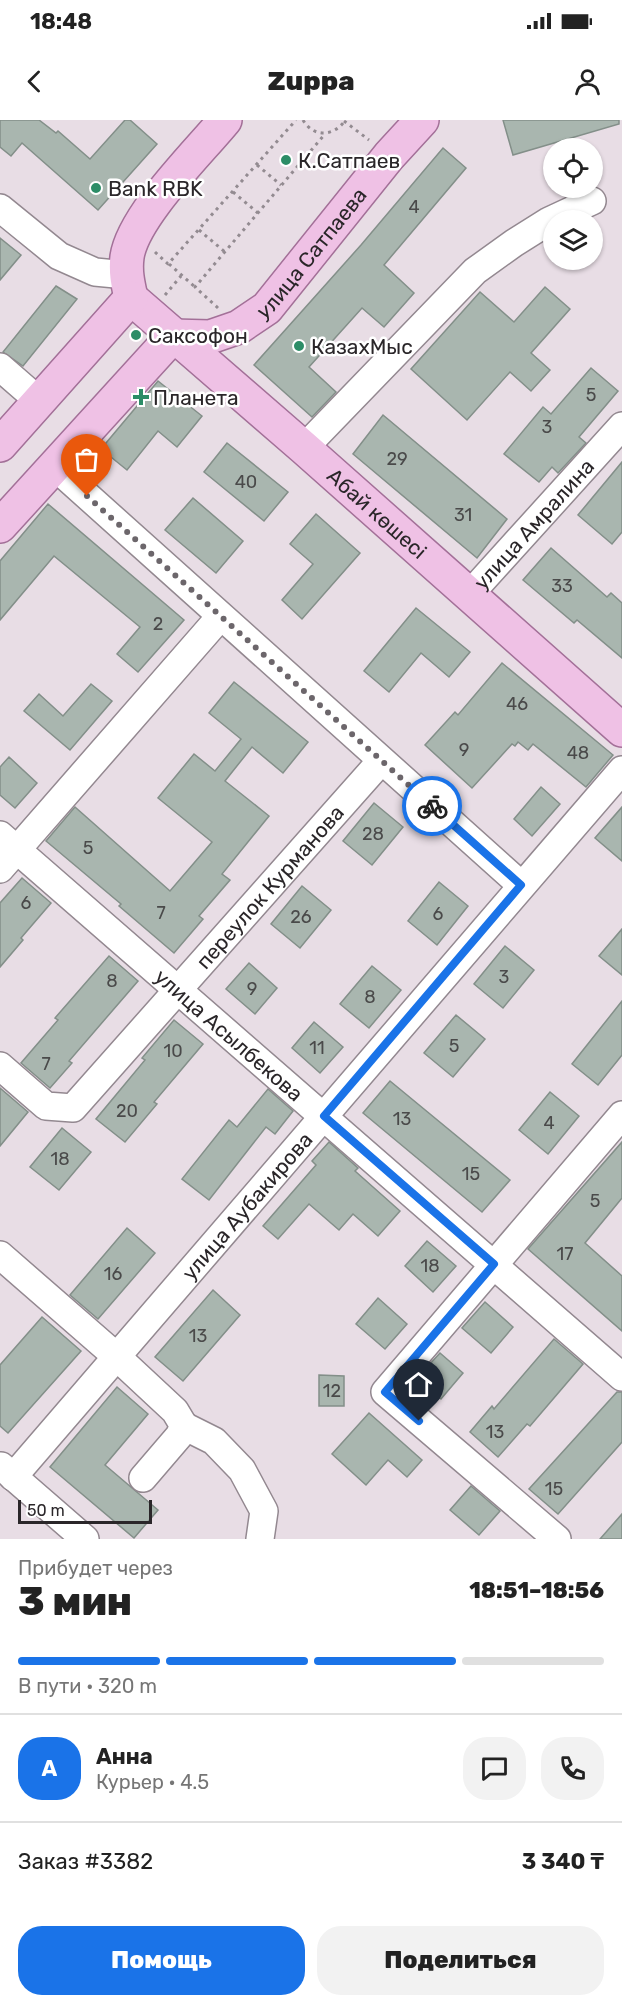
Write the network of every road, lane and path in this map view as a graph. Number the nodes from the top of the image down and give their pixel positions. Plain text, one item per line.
1 (225, 120) edge
2 (296, 120) edge
3 (303, 120) edge
4 (345, 120) edge
5 (422, 120) edge
6 (325, 134) junction
7 (257, 165) junction
8 (281, 185) junction
9 (232, 192) junction
10 (592, 201) dead end
11 (0, 208) edge
12 (258, 213) junction
13 (199, 230) junction
14 (134, 233) junction
15 (225, 252) junction
16 (168, 264) junction
17 (128, 287) junction
18 (195, 287) junction
19 (239, 327) junction
20 (173, 336) junction
21 (0, 367) edge
22 (39, 401) junction
23 (622, 426) edge
24 (0, 445) edge
25 (304, 448) junction
26 (54, 466) junction
27 (0, 526) edge
28 (469, 595) junction
29 (220, 617) junction
30 (622, 730) edge
31 (381, 760) junction
32 (622, 770) edge
33 (6, 851) edge
34 (521, 885) junction
35 (177, 989) junction
36 (0, 1066) edge
37 (622, 1115) edge
38 (324, 1116) junction
39 (0, 1255) edge
40 (494, 1264) junction
41 (117, 1357) junction
42 (622, 1377) edge
43 (184, 1426) junction
44 (7, 1471) edge
45 (143, 1478) dead end
46 (85, 1539) edge
47 (260, 1539) edge
48 (557, 1539) edge

1 - 14 main road
2 - 7 path
3 - 6 path
4 - 6 path
5 - 19 main road, улица Сатпаева
6 - 8 path
7 - 8 path
7 - 9 path
8 - 12 path
9 - 12 path
9 - 13 path
10 - 25 street
11 - 17 street
12 - 15 path
13 - 15 path
13 - 16 path
14 - 16 path
14 - 17 main road
15 - 18 path
16 - 18 path
17 - 20 main road, Абай көшесі
17 - 22 main road
18 - 19 path
19 - 20 main road, улица Сатпаева
20 - 25 main road, Абай көшесі
20 - 26 main road
21 - 22 street
22 - 24 main road
23 - 28 street, улица Амралина
25 - 28 main road, Абай көшесі
26 - 27 main road
26 - 29 street
28 - 30 main road, Абай көшесі
29 - 31 street
29 - 33 street
31 - 34 street
31 - 35 street, переулок Курманова
32 - 34 street, улица Аубакирова
33 - 35 street, улица Асылбекова
34 - 38 street, улица Аубакирова
35 - 36 street, переулок Курманова
35 - 38 street, улица Асылбекова
37 - 40 street
38 - 40 street, улица Асылбекова
38 - 41 street, улица Аубакирова
39 - 41 street
40 - 42 street, улица Асылбекова
40 - 48 street
41 - 43 street
41 - 44 street, улица Аубакирова
43 - 45 street
43 - 47 street
44 - 46 street

